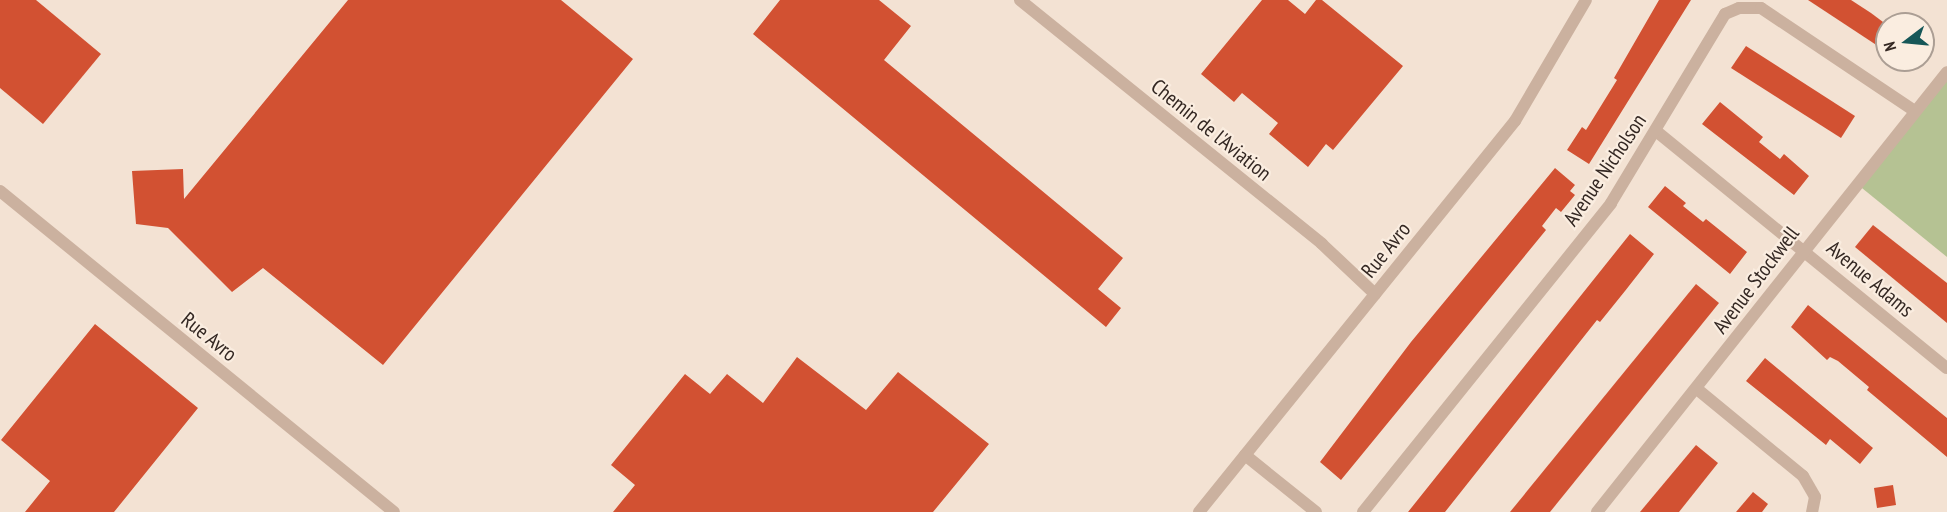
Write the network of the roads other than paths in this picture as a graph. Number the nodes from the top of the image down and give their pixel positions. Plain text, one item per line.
1 (1020, 0) edge
2 (1586, 0) edge
3 (1947, 72) edge
4 (1915, 111) junction
5 (1656, 131) junction
6 (0, 191) edge
7 (1803, 249) junction
8 (1375, 294) junction
9 (1947, 368) edge
10 (1698, 388) junction
11 (1245, 455) junction
12 (394, 512) edge
13 (1198, 512) edge
14 (1316, 512) edge
15 (1363, 512) edge
16 (1597, 512) edge
17 (1812, 512) edge

1 - 8 street, Chemin de l'Aviation
2 - 8 street, Rue Avro
3 - 4 street, Avenue Stockwell
4 - 5 street, Avenue Nicholson
4 - 7 street, Avenue Stockwell
5 - 7 street, Avenue Adams
5 - 15 street, Avenue Nicholson
6 - 12 street, Rue Avro
7 - 9 street, Avenue Adams
7 - 10 street, Avenue Stockwell
8 - 11 street, Rue Avro
10 - 16 street, Avenue Stockwell
10 - 17 street
11 - 13 street, Rue Avro
11 - 14 street

